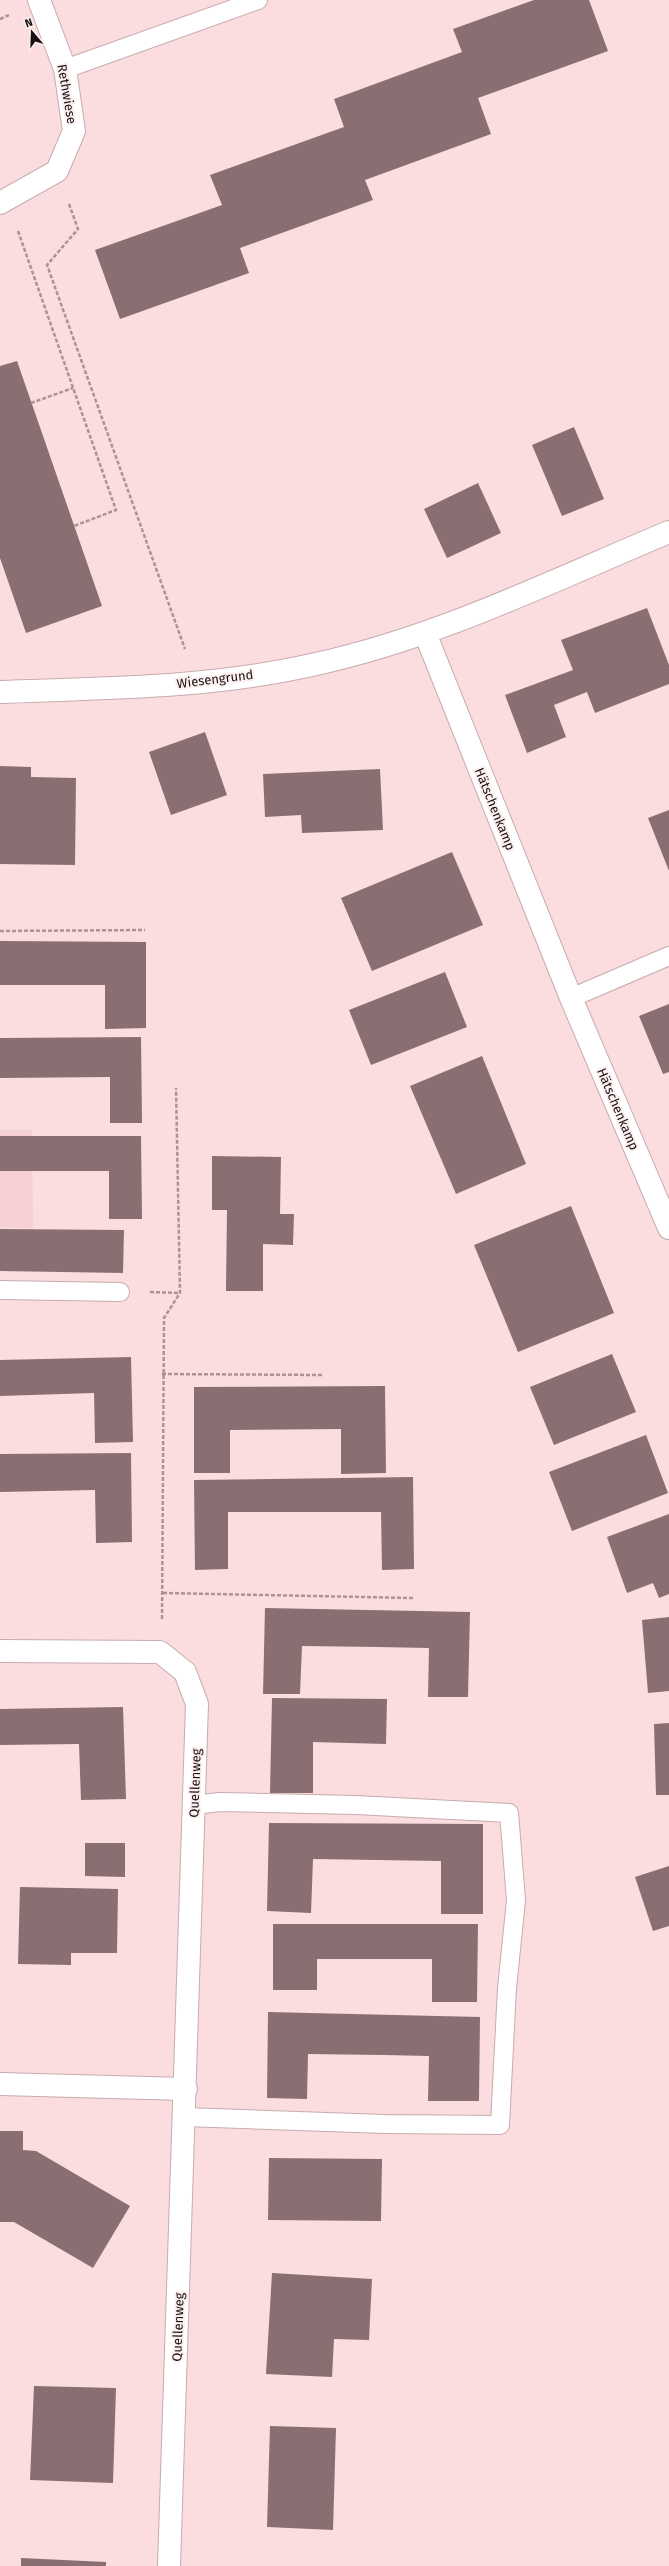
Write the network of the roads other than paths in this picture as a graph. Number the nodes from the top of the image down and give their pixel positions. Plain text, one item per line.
1 (39, 0) edge
2 (258, 0) edge
3 (65, 69) junction
4 (4, 201) edge
5 (669, 532) edge
6 (425, 633) junction
7 (0, 692) edge
8 (669, 956) edge
9 (571, 998) junction
10 (669, 1228) edge
11 (0, 1290) edge
12 (120, 1292) dead end
13 (0, 1651) edge
14 (194, 1805) junction
15 (0, 2084) edge
16 (186, 2089) junction
17 (185, 2117) junction
18 (170, 2566) edge

1 - 3 street, Rethwiese
2 - 3 lane
3 - 4 street, Rethwiese
5 - 6 street
6 - 7 street, Wiesengrund
6 - 9 street, Hätschenkamp
8 - 9 lane
9 - 10 street, Hätschenkamp
11 - 12 lane
13 - 14 street, Quellenweg
14 - 16 street, Quellenweg
14 - 17 lane
15 - 16 street
16 - 17 street, Quellenweg
17 - 18 street, Quellenweg

